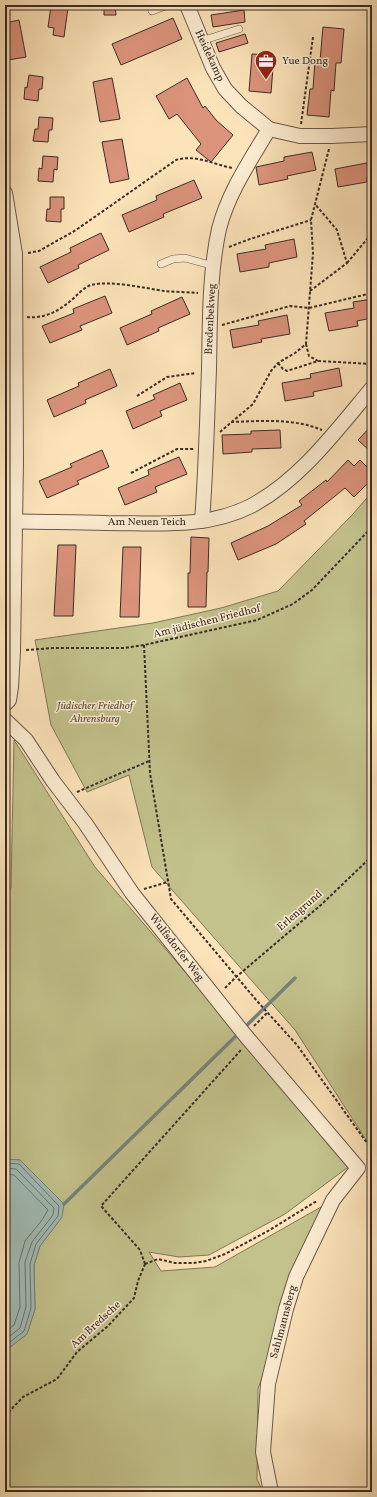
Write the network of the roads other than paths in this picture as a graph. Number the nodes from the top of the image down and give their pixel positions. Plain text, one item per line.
1 (168, 5) edge
2 (187, 5) edge
3 (152, 11) dead end
4 (239, 29) dead end
5 (201, 40) junction
6 (269, 129) junction
7 (372, 134) edge
8 (5, 193) edge
9 (215, 260) junction
10 (161, 264) dead end
11 (10, 279) edge
12 (10, 363) edge
13 (372, 388) edge
14 (10, 521) edge
15 (202, 521) junction
16 (5, 704) edge
17 (5, 720) edge
18 (358, 1168) joint
19 (271, 1492) edge

1 - 3 lane
2 - 5 street, Heidekamp
4 - 5 lane
5 - 6 street, Heidekamp
6 - 7 street, Heidekamp
6 - 9 street, Bredenbekweg
8 - 11 street
9 - 10 lane
9 - 15 street, Bredenbekweg
11 - 12 street
12 - 14 street
13 - 15 street, Am Neuen Teich
14 - 15 street, Am Neuen Teich
14 - 16 street
17 - 18 street, Wulfsdorfer Weg
18 - 19 street, Sahlmannsberg

